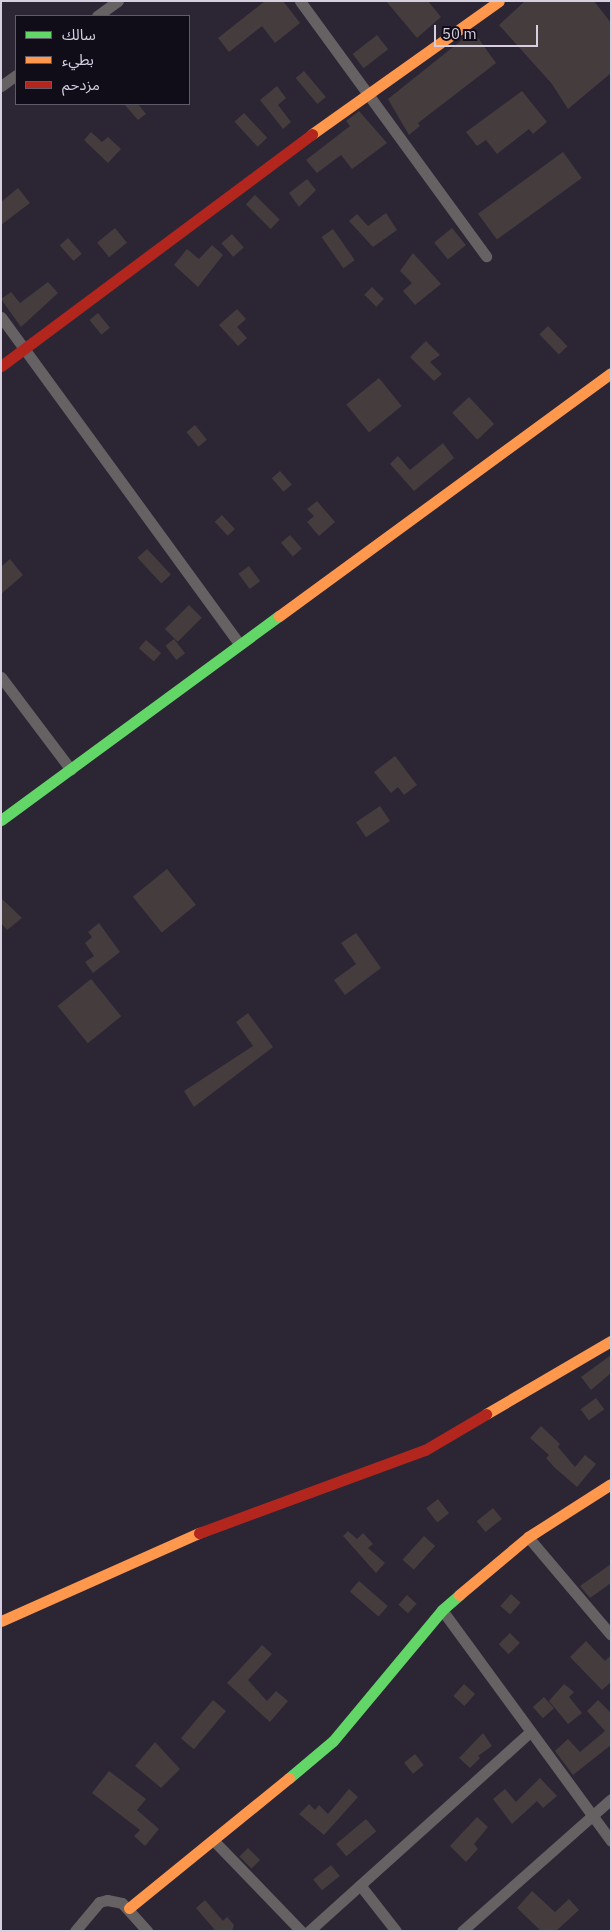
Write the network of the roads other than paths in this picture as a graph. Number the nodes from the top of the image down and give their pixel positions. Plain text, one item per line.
1 (118, 1) edge
2 (300, 1) edge
3 (499, 1) edge
4 (98, 15) edge
5 (15, 76) edge
6 (1, 86) edge
7 (367, 94) junction
8 (486, 256) dead end
9 (1, 317) edge
10 (24, 349) junction
11 (1, 366) edge
12 (611, 373) edge
13 (239, 644) junction
14 (1, 677) edge
15 (71, 770) junction
16 (1, 820) edge
17 (611, 1341) edge
18 (611, 1484) edge
19 (528, 1537) junction
20 (442, 1610) junction
21 (1, 1621) edge
22 (611, 1635) edge
23 (530, 1732) junction
24 (611, 1799) edge
25 (591, 1817) junction
26 (611, 1841) edge
27 (215, 1842) junction
28 (360, 1885) junction
29 (128, 1908) junction
30 (76, 1931) edge
31 (146, 1931) edge
32 (301, 1931) edge
33 (309, 1931) edge
34 (396, 1931) edge
35 (462, 1931) edge

1 - 4 street
2 - 7 street
3 - 7 street
5 - 6 street
7 - 8 street
7 - 10 street
9 - 10 street
10 - 11 street
10 - 13 street
12 - 13 street
13 - 15 street
14 - 15 street
15 - 16 street
17 - 21 street
18 - 19 street
19 - 20 street
19 - 22 street
20 - 23 street
20 - 27 street
23 - 25 street
23 - 28 street
24 - 25 street
25 - 26 street
25 - 35 street
27 - 29 street
27 - 32 street
28 - 33 street
28 - 34 street
29 - 30 street
29 - 31 street

